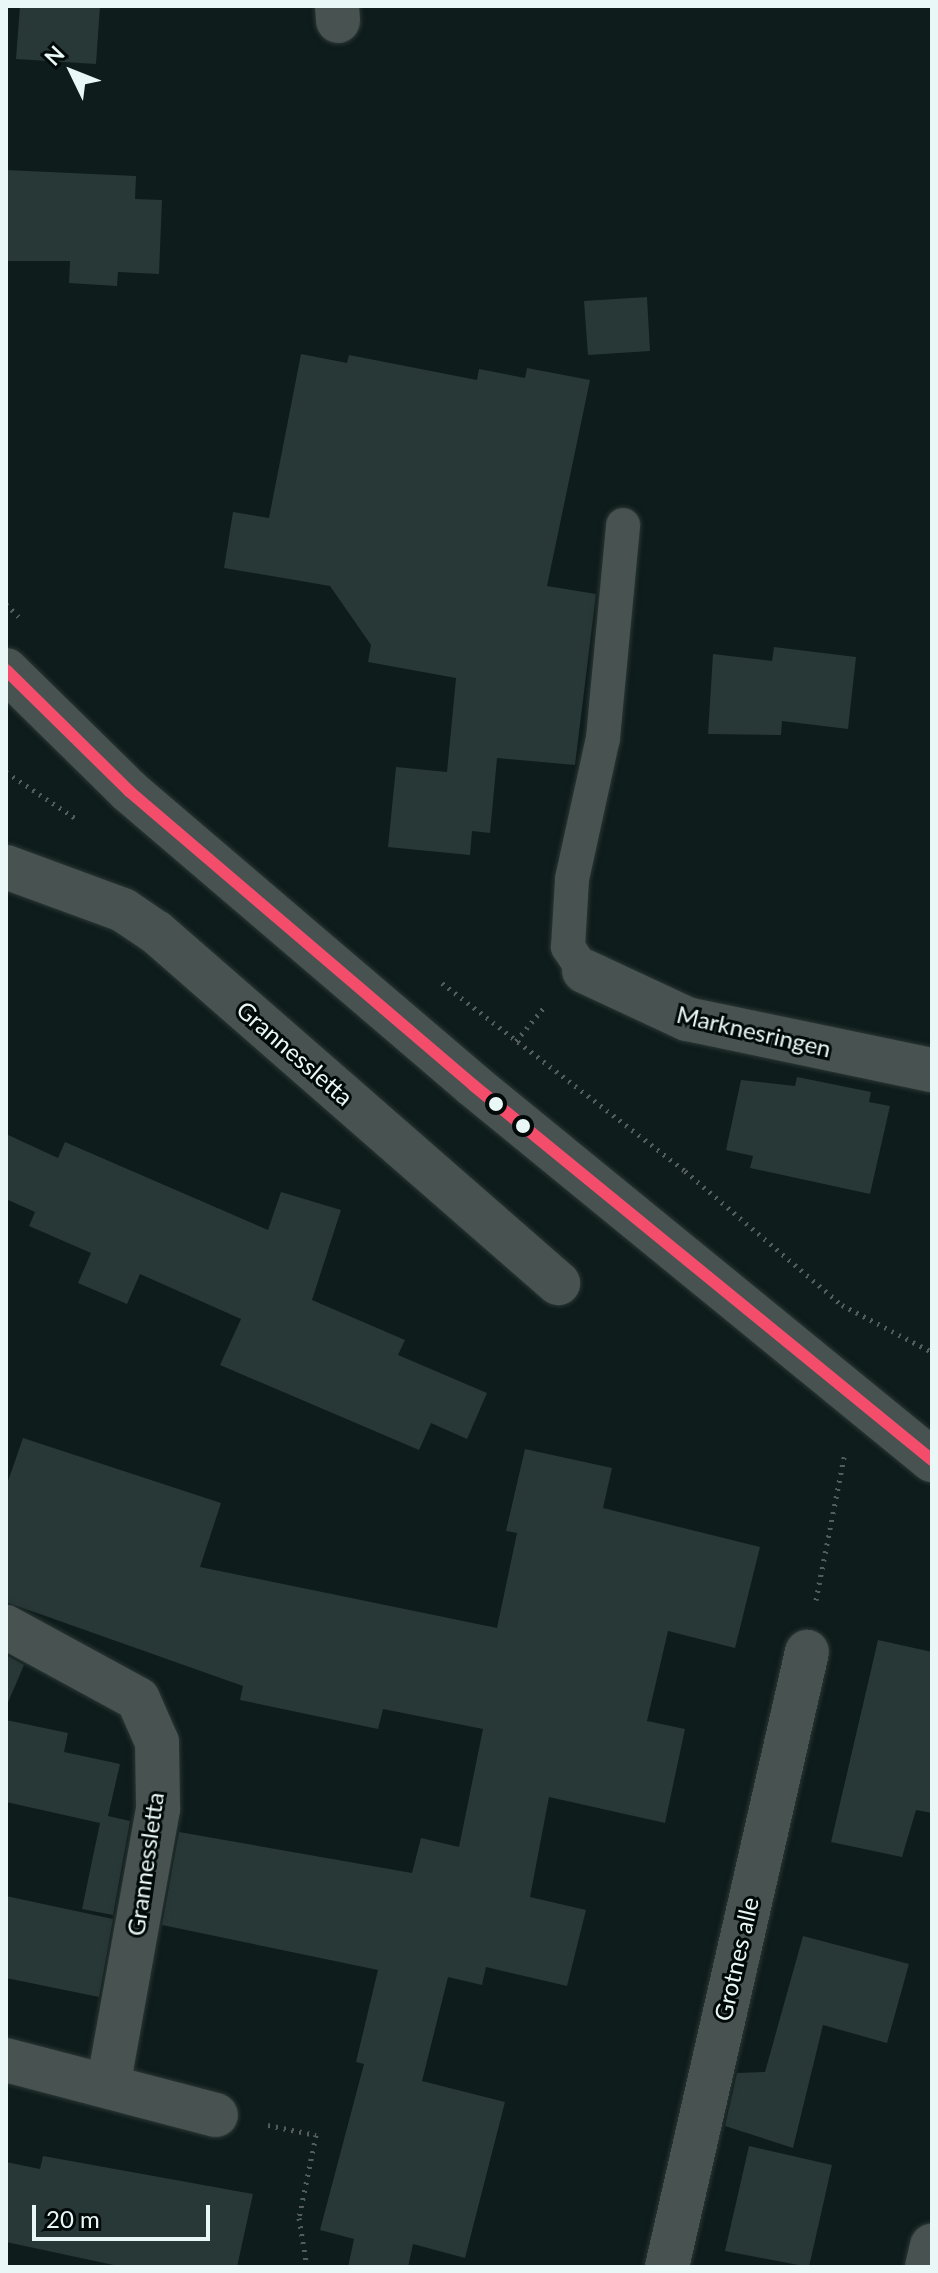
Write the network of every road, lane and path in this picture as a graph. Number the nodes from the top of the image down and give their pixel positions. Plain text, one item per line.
1 (623, 525) dead end
2 (6, 604) edge
3 (29, 626) dead end
4 (6, 670) edge
5 (6, 772) edge
6 (84, 824) dead end
7 (6, 867) edge
8 (584, 971) joint
9 (431, 974) dead end
10 (932, 1070) edge
11 (558, 1283) dead end
12 (932, 1352) edge
13 (848, 1444) dead end
14 (932, 1460) edge
15 (6, 1627) edge
16 (807, 1652) joint
17 (6, 2060) edge
18 (108, 2086) junction
19 (216, 2115) joint
20 (932, 2246) edge
21 (307, 2267) edge
22 (667, 2267) edge
23 (927, 2267) edge

1 - 8 lane
2 - 3 path
4 - 14 main road
5 - 6 path
7 - 11 street, Grannessletta
8 - 10 street, Marknesringen
9 - 12 path
13 - 16 path
15 - 18 street, Grannessletta
16 - 22 street, Grotnes alle
17 - 18 street
18 - 19 street
19 - 21 path
20 - 23 street

